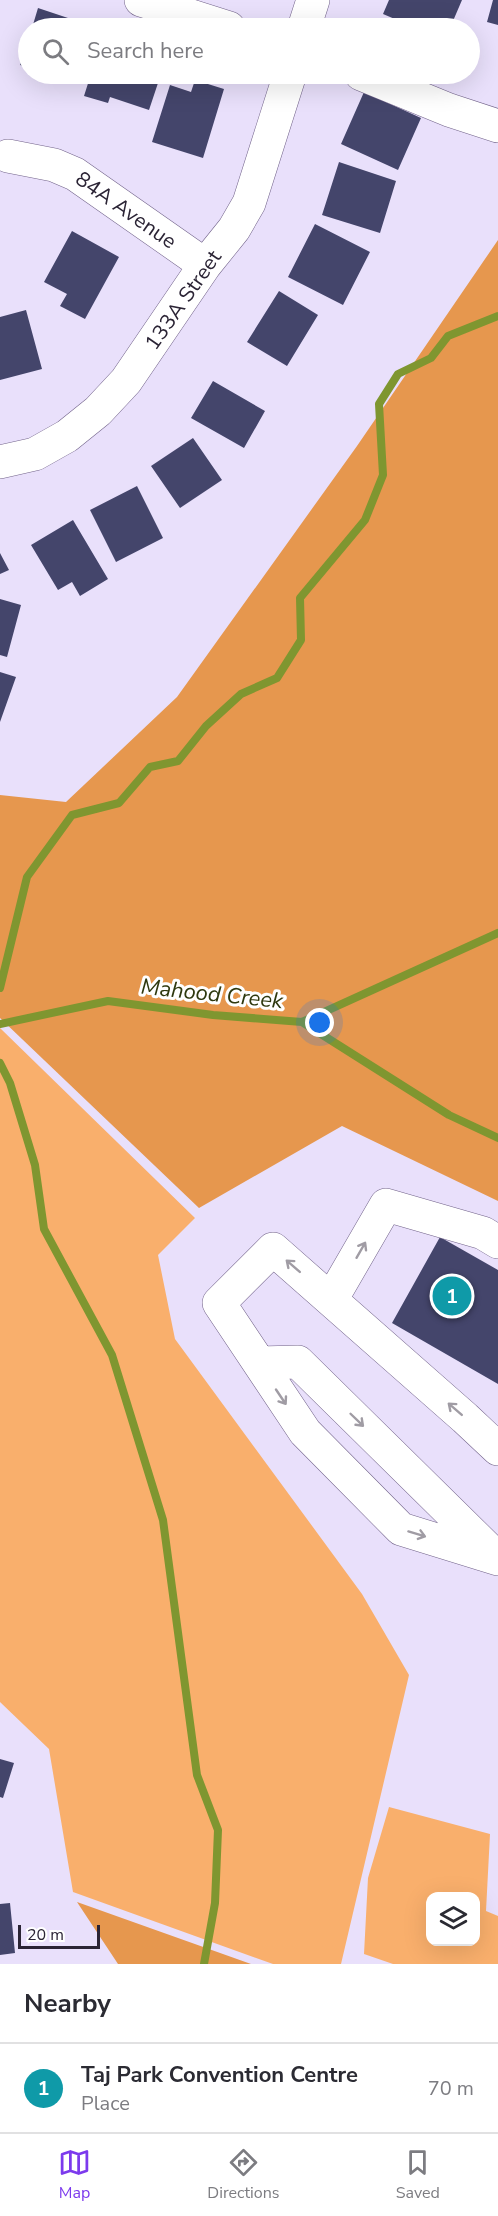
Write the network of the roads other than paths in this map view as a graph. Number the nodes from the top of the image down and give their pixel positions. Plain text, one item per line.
1 (141, 0) edge
2 (313, 0) edge
3 (198, 18) edge
4 (307, 18) edge
5 (287, 84) edge
6 (384, 84) edge
7 (498, 126) edge
8 (8, 156) dead end
9 (205, 265) junction
10 (0, 462) edge
11 (498, 1242) edge
12 (331, 1300) junction
13 (259, 1363) junction
14 (498, 1449) edge
15 (498, 1559) edge

1 - 3 street
2 - 4 street
5 - 9 street, 133A Street
6 - 7 street
8 - 9 street, 84A Avenue
9 - 10 street, 133A Street
12 -> 11 street
12 -> 13 street
14 -> 12 street
13 -> 15 street
13 -> 15 street

